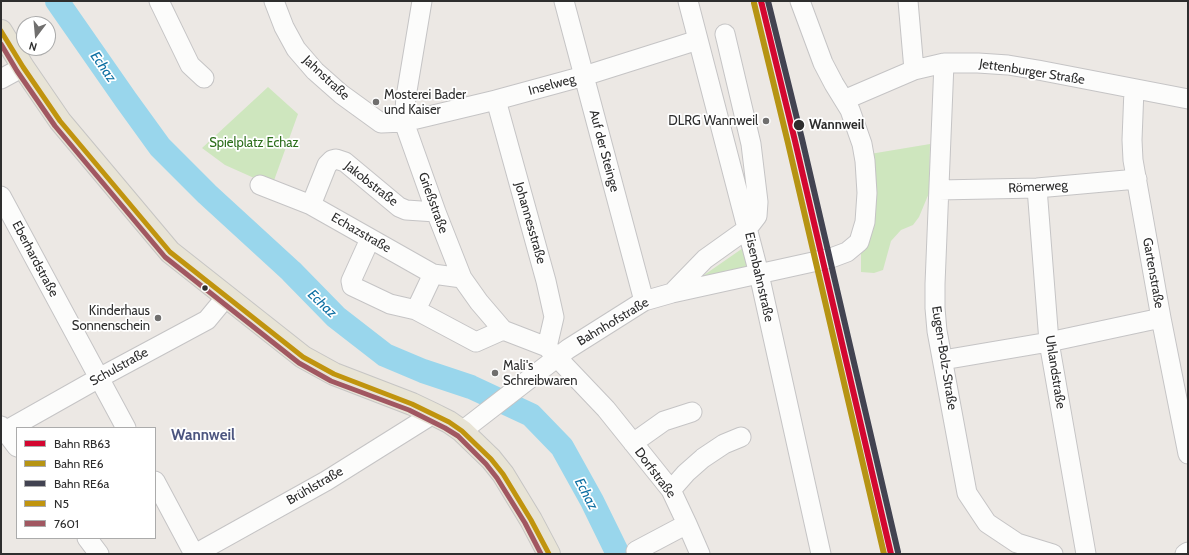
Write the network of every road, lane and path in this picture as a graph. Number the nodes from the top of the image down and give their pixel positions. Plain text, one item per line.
1 (160, 1) edge
2 (274, 1) edge
3 (422, 1) edge
4 (564, 1) edge
5 (688, 1) edge
6 (800, 1) edge
7 (908, 1) edge
8 (1, 30) edge
9 (725, 34) dead end
10 (698, 40) junction
11 (944, 63) junction
12 (23, 67) junction
13 (914, 70) junction
14 (584, 76) junction
15 (204, 78) dead end
16 (1, 79) edge
17 (1134, 89) junction
18 (1188, 99) edge
19 (496, 100) junction
20 (844, 100) junction
21 (404, 122) junction
22 (1137, 179) junction
23 (260, 185) dead end
24 (1037, 188) junction
25 (939, 190) junction
26 (1, 196) edge
27 (310, 205) junction
28 (436, 212) junction
29 (748, 229) junction
30 (370, 239) junction
31 (433, 274) junction
32 (759, 274) junction
33 (462, 278) junction
34 (672, 293) junction
35 (226, 297) junction
36 (644, 302) junction
37 (416, 310) junction
38 (1161, 318) junction
39 (503, 330) junction
40 (1049, 342) junction
41 (552, 352) junction
42 (942, 360) junction
43 (99, 378) junction
44 (692, 412) dead end
45 (433, 414) junction
46 (125, 427) edge
47 (3, 428) edge
48 (462, 431) junction
49 (741, 437) dead end
50 (633, 443) junction
51 (16, 446) edge
52 (1188, 454) edge
53 (156, 483) edge
54 (671, 490) junction
55 (688, 524) junction
56 (88, 539) edge
57 (636, 551) dead end
58 (100, 554) edge
59 (194, 554) edge
60 (549, 554) edge
61 (700, 554) edge
62 (821, 554) edge
63 (1053, 554) edge
64 (1086, 554) edge

1 - 15 street
2 - 21 street, Jahnstraße
3 - 21 street, Grießstraße
4 - 14 street, Auf der Steinge
5 - 10 street, Eisenbahnstraße
6 - 20 street
7 - 13 street
8 - 12 main road
9 - 29 street
10 - 14 street, Inselweg
10 - 29 street, Eisenbahnstraße
11 - 13 street, Jettenburger Straße
11 - 17 street, Jettenburger Straße
11 - 25 street, Eugen-Bolz-Straße
12 - 16 street
12 - 35 main road
13 - 20 street, Jettenburger Straße
14 - 19 street, Inselweg
14 - 36 street, Auf der Steinge
17 - 18 street, Jettenburger Straße
17 - 22 street, Gartenstraße
19 - 21 street, Inselweg
19 - 41 street, Johannesstraße
20 - 32 street, Bahnhofstraße
21 - 28 street, Grießstraße
22 - 24 street, Römerweg
22 - 38 street, Gartenstraße
23 - 27 street, Echazstraße
24 - 25 street, Römerweg
24 - 40 street, Uhlandstraße
25 - 42 street, Eugen-Bolz-Straße
26 - 43 street, Eberhardstraße
27 - 28 street, Jakobstraße
27 - 30 street, Echazstraße
28 - 33 street, Grießstraße
29 - 32 street, Eisenbahnstraße
29 - 34 street, Bahnhofstraße
30 - 31 street, Echazstraße
30 - 37 street
31 - 33 street, Echazstraße
31 - 37 street
32 - 34 street, Bahnhofstraße
32 - 62 street, Eisenbahnstraße
33 - 39 street, Grießstraße
34 - 36 street, Bahnhofstraße
35 - 43 street, Schulstraße
35 - 45 main road
36 - 41 street, Bahnhofstraße
37 - 39 street
38 - 40 street
38 - 52 street, Gartenstraße
39 - 41 street, Grießstraße
40 - 42 street
40 - 64 street, Uhlandstraße
41 - 48 street, Bahnhofstraße
41 - 50 street, Dorfstraße
42 - 63 street, Eugen-Bolz-Straße
43 - 46 street, Eberhardstraße
43 - 47 street, Schulstraße
44 - 50 street, Dorfstraße
45 - 48 main road
45 - 59 street, Brühlstraße
47 - 51 street
48 - 60 main road
49 - 54 street
50 - 54 street, Dorfstraße
53 - 59 street
54 - 55 street, Dorfstraße
55 - 57 street
55 - 61 street, Dorfstraße
56 - 58 street

